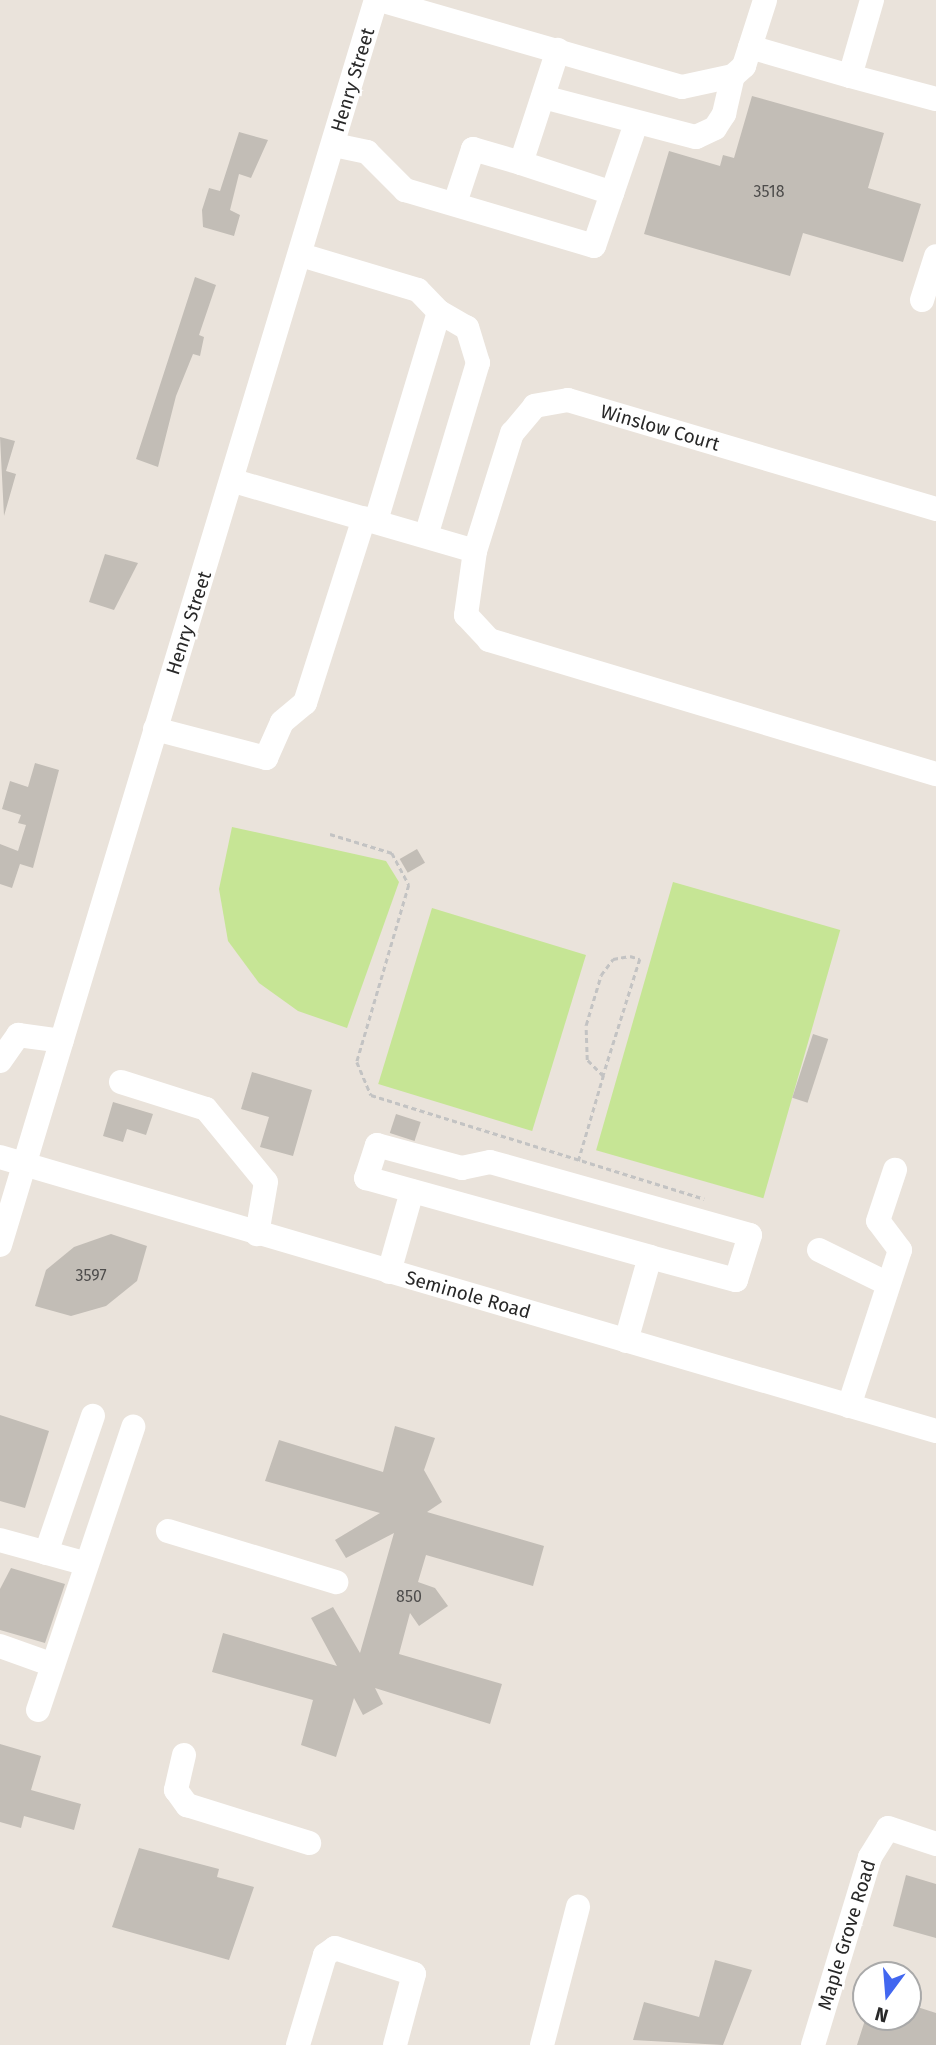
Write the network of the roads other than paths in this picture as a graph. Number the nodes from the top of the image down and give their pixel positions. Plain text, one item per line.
1 (378, 0) edge
2 (765, 0) edge
3 (873, 0) edge
4 (750, 47) junction
5 (558, 50) junction
6 (733, 76) junction
7 (850, 76) junction
8 (543, 97) junction
9 (936, 99) edge
10 (636, 123) junction
11 (334, 145) junction
12 (521, 163) junction
13 (612, 192) junction
14 (455, 203) junction
15 (301, 255) junction
16 (936, 256) edge
17 (922, 300) dead end
18 (439, 312) junction
19 (234, 481) junction
20 (936, 509) edge
21 (370, 520) junction
22 (426, 536) junction
23 (475, 551) junction
24 (155, 729) junction
25 (936, 774) edge
26 (62, 1041) junction
27 (0, 1061) edge
28 (121, 1083) dead end
29 (0, 1157) edge
30 (25, 1165) junction
31 (895, 1170) dead end
32 (412, 1191) junction
33 (257, 1234) junction
34 (0, 1245) edge
35 (819, 1250) dead end
36 (650, 1258) junction
37 (388, 1272) junction
38 (887, 1284) junction
39 (626, 1341) junction
40 (849, 1406) junction
41 (93, 1416) dead end
42 (133, 1427) dead end
43 (936, 1431) edge
44 (168, 1531) dead end
45 (0, 1540) edge
46 (46, 1553) junction
47 (87, 1564) junction
48 (336, 1582) dead end
49 (0, 1647) edge
50 (53, 1665) junction
51 (38, 1710) dead end
52 (184, 1755) dead end
53 (309, 1843) dead end
54 (936, 1844) edge
55 (578, 1906) dead end
56 (299, 2045) edge
57 (395, 2045) edge
58 (542, 2045) edge
59 (813, 2045) edge

1 - 5 street
1 - 11 street, Henry Street
2 - 4 street
3 - 7 street
4 - 6 street
4 - 7 street
5 - 6 street
5 - 8 street
6 - 10 street
7 - 9 street
8 - 10 street
8 - 12 street
10 - 13 street
11 - 14 street
11 - 15 street, Henry Street
12 - 13 street
12 - 14 street
13 - 14 street
15 - 18 street
15 - 19 street, Henry Street
16 - 17 street
18 - 21 street
18 - 22 street
19 - 21 street
19 - 24 street, Henry Street
20 - 23 street, Winslow Court
21 - 22 street
21 - 24 street
22 - 23 street
23 - 25 street, Winslow Court
24 - 26 street, Henry Street
26 - 27 street
26 - 30 street, Henry Street
28 - 33 street
29 - 30 street, Seminole Road
30 - 33 street, Seminole Road
30 - 34 street, Henry Street
31 - 38 street
32 - 36 street
32 - 36 street
32 - 37 street
33 - 37 street, Seminole Road
35 - 38 street
36 - 39 street
37 - 39 street, Seminole Road
38 - 40 street
39 - 40 street, Seminole Road
40 - 43 street, Seminole Road
41 - 46 street
42 - 47 street
44 - 48 street
45 - 46 street
46 - 47 street
47 - 50 street
49 - 50 street
50 - 51 street
52 - 53 street
54 - 59 street, Maple Grove Road
55 - 58 street
56 - 57 street

